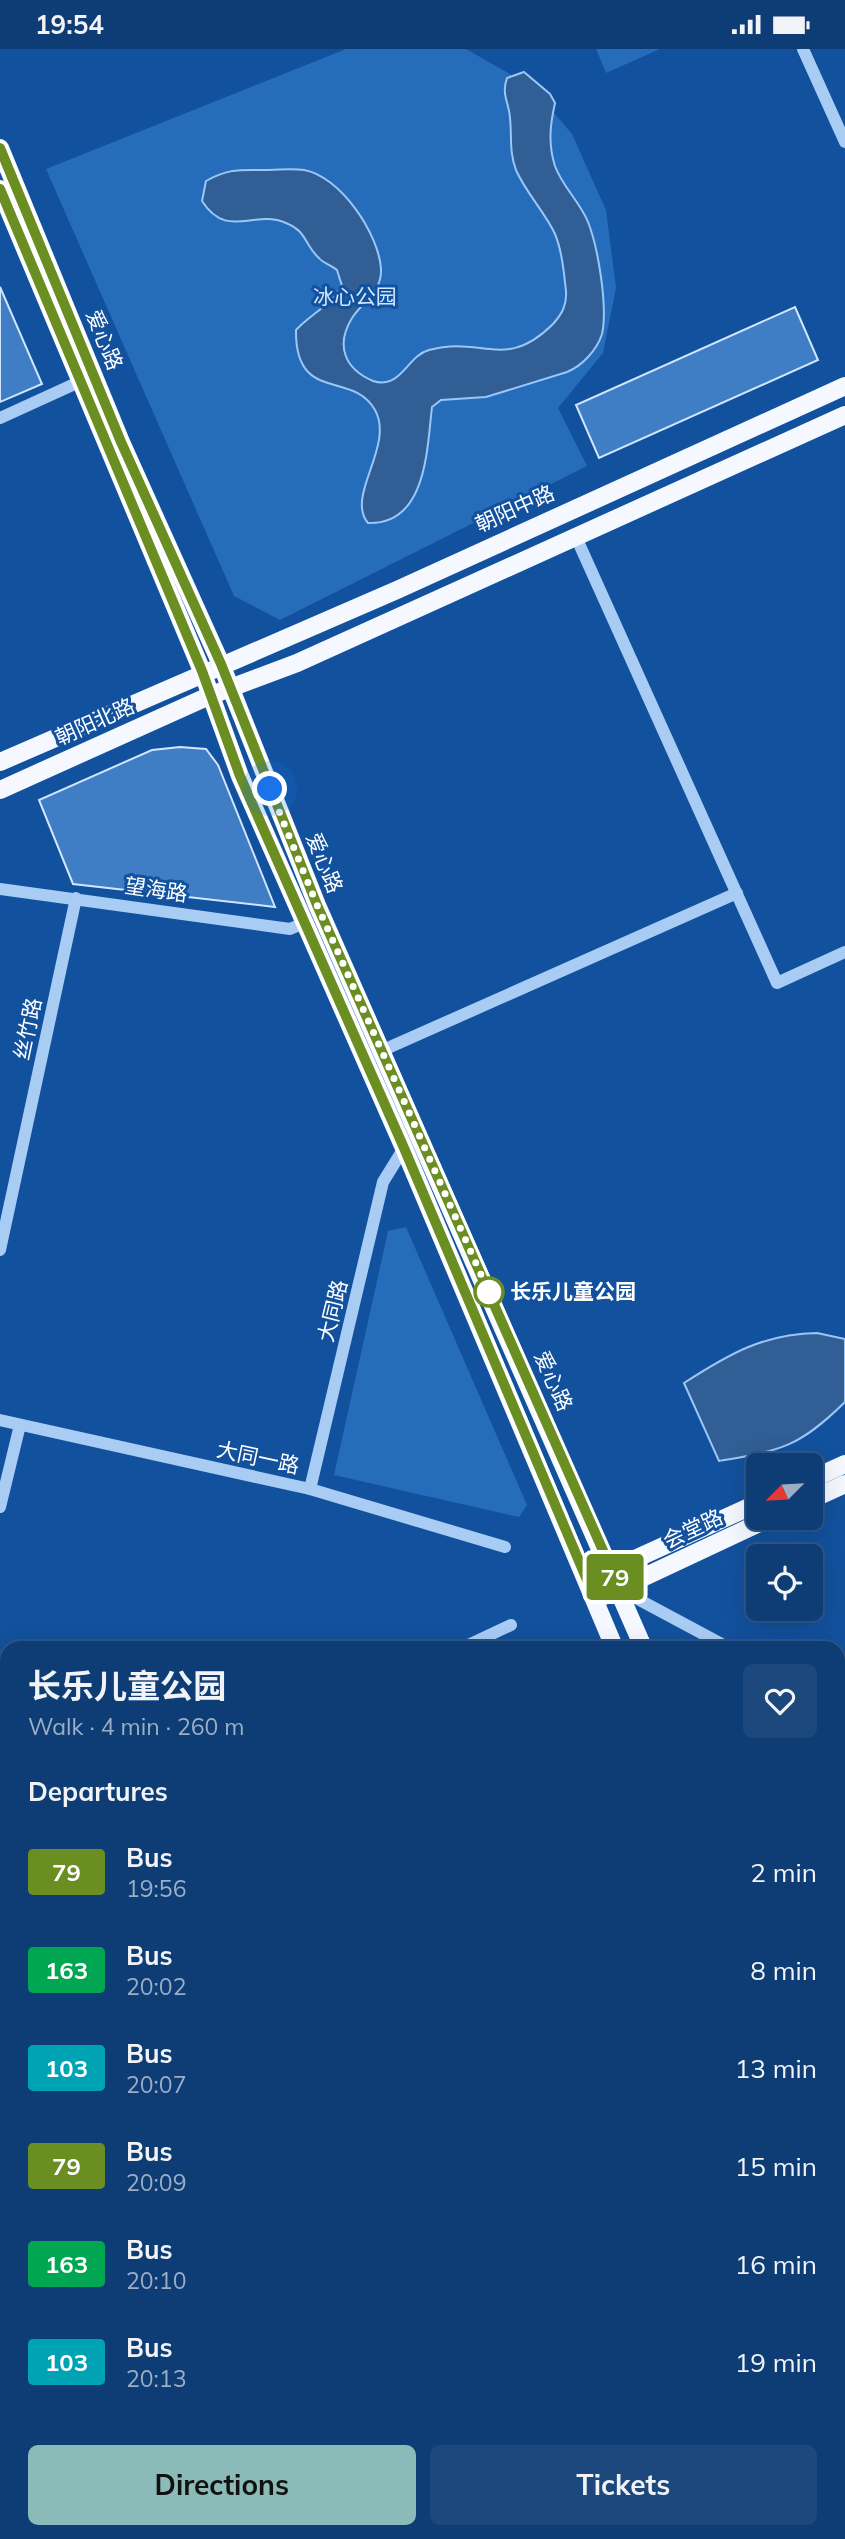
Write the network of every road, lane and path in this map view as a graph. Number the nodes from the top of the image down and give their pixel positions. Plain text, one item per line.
1 (803, 49) edge
2 (845, 142) edge
3 (0, 148) edge
4 (0, 189) edge
5 (79, 382) junction
6 (845, 386) edge
7 (845, 415) edge
8 (0, 418) edge
9 (576, 537) junction
10 (503, 540) junction
11 (514, 565) junction
12 (221, 664) junction
13 (202, 671) junction
14 (230, 688) junction
15 (209, 696) junction
16 (0, 762) edge
17 (0, 790) edge
18 (0, 889) edge
19 (737, 893) junction
20 (76, 898) junction
21 (304, 923) junction
22 (845, 952) edge
23 (381, 1051) junction
24 (404, 1148) junction
25 (0, 1250) edge
26 (0, 1420) edge
27 (20, 1425) junction
28 (845, 1464) edge
29 (823, 1474) edge
30 (845, 1484) edge
31 (310, 1489) junction
32 (823, 1494) edge
33 (0, 1507) edge
34 (746, 1508) edge
35 (746, 1529) edge
36 (505, 1547) dead end
37 (611, 1569) junction
38 (587, 1580) junction
39 (620, 1589) junction
40 (595, 1600) junction
41 (511, 1625) dead end
42 (477, 1641) edge
43 (612, 1641) edge
44 (642, 1641) edge
45 (716, 1641) edge

1 - 2 street
3 - 12 main road, 爱心路
4 - 5 main road, 爱心路
5 - 8 street
5 - 13 main road, 爱心路
6 - 10 main road, 朝阳中路
7 - 9 main road
9 - 11 main road
9 - 19 street
10 - 11 main road
10 - 12 main road, 朝阳中路
11 - 14 main road
12 - 13 main road, 朝阳中路
12 - 14 main road, 爱心路
13 - 15 main road, 爱心路
13 - 16 main road, 朝阳北路
14 - 15 main road
14 - 23 main road, 爱心路
15 - 17 main road, 朝阳北路
15 - 21 main road, 爱心路
18 - 20 street, 望海路
19 - 22 street
19 - 23 street
20 - 21 street, 望海路
20 - 25 street, 丝竹路
21 - 24 main road, 爱心路
23 - 37 main road, 爱心路
24 - 31 street, 大同路
24 - 38 main road, 爱心路
26 - 27 street, 大同一路
27 - 31 street, 大同一路
27 - 33 street
28 - 29 main road
30 - 32 main road
31 - 36 street, 大同一路
34 - 37 main road, 会堂路
35 - 39 main road, 会堂路
37 - 38 main road, 会堂路
37 - 39 main road, 爱心路
38 - 39 street
38 - 40 main road, 爱心路
39 - 40 main road, 会堂路
39 - 44 main road, 爱心路
39 - 45 street
40 - 43 main road, 爱心路
41 - 42 street

